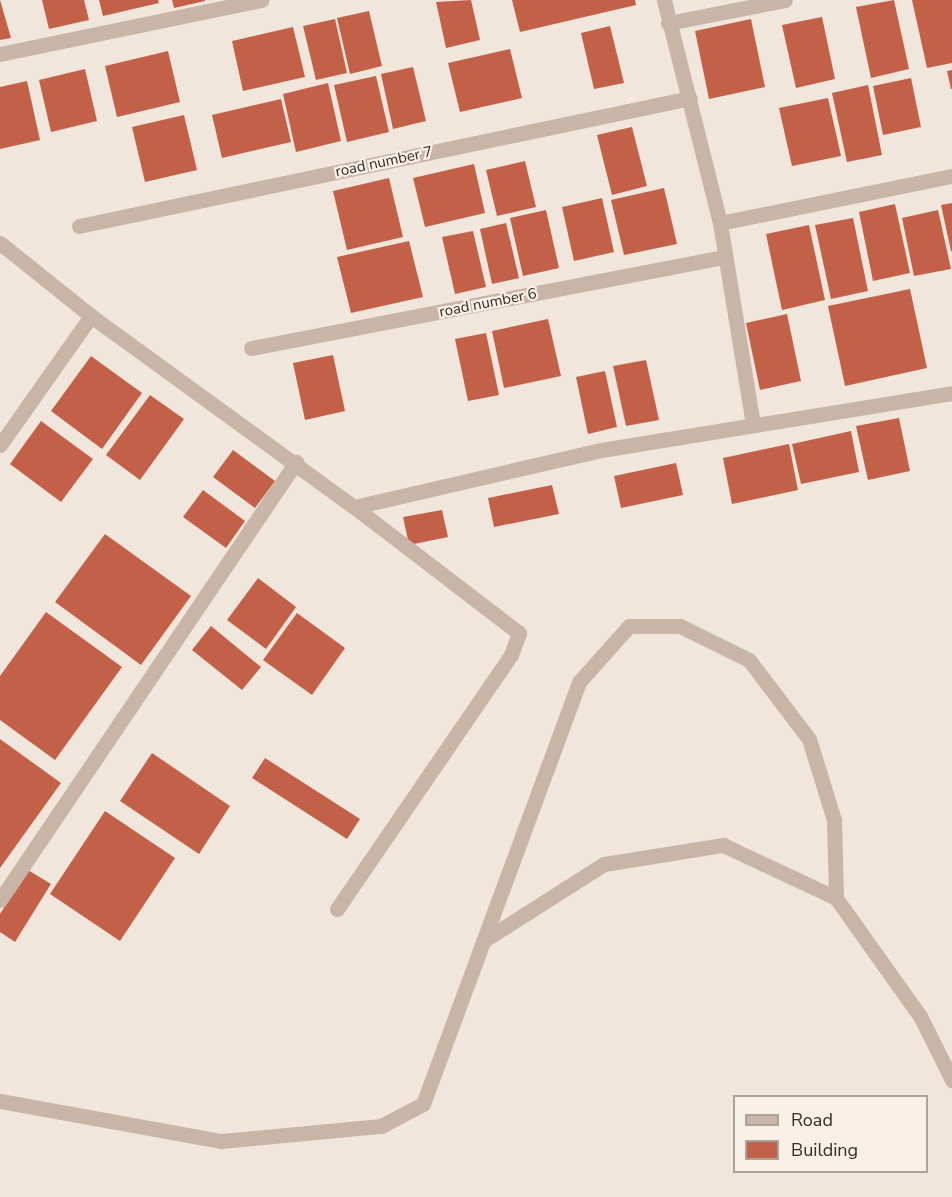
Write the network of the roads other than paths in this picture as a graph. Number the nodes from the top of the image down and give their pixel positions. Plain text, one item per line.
1 (261, 0) edge
2 (664, 0) edge
3 (785, 0) edge
4 (668, 22) junction
5 (0, 54) edge
6 (690, 98) junction
7 (952, 176) edge
8 (720, 223) junction
9 (79, 226) dead end
10 (0, 243) edge
11 (725, 257) junction
12 (91, 315) junction
13 (251, 348) dead end
14 (952, 393) edge
15 (753, 425) junction
16 (0, 445) edge
17 (296, 462) junction
18 (354, 507) junction
19 (836, 898) junction
20 (0, 900) edge
21 (337, 909) dead end
22 (483, 941) junction
23 (952, 1080) edge
24 (0, 1101) edge

1 - 5 street
2 - 4 street
3 - 4 street
4 - 6 street
6 - 8 street
6 - 9 street, road number 7
7 - 8 street
8 - 11 street
10 - 12 street
11 - 13 street, road number 6
11 - 15 street
12 - 16 street
12 - 17 street
14 - 15 street
15 - 18 street
17 - 18 street
17 - 20 street
18 - 21 street
19 - 22 street
19 - 22 street
19 - 23 street
22 - 24 street

